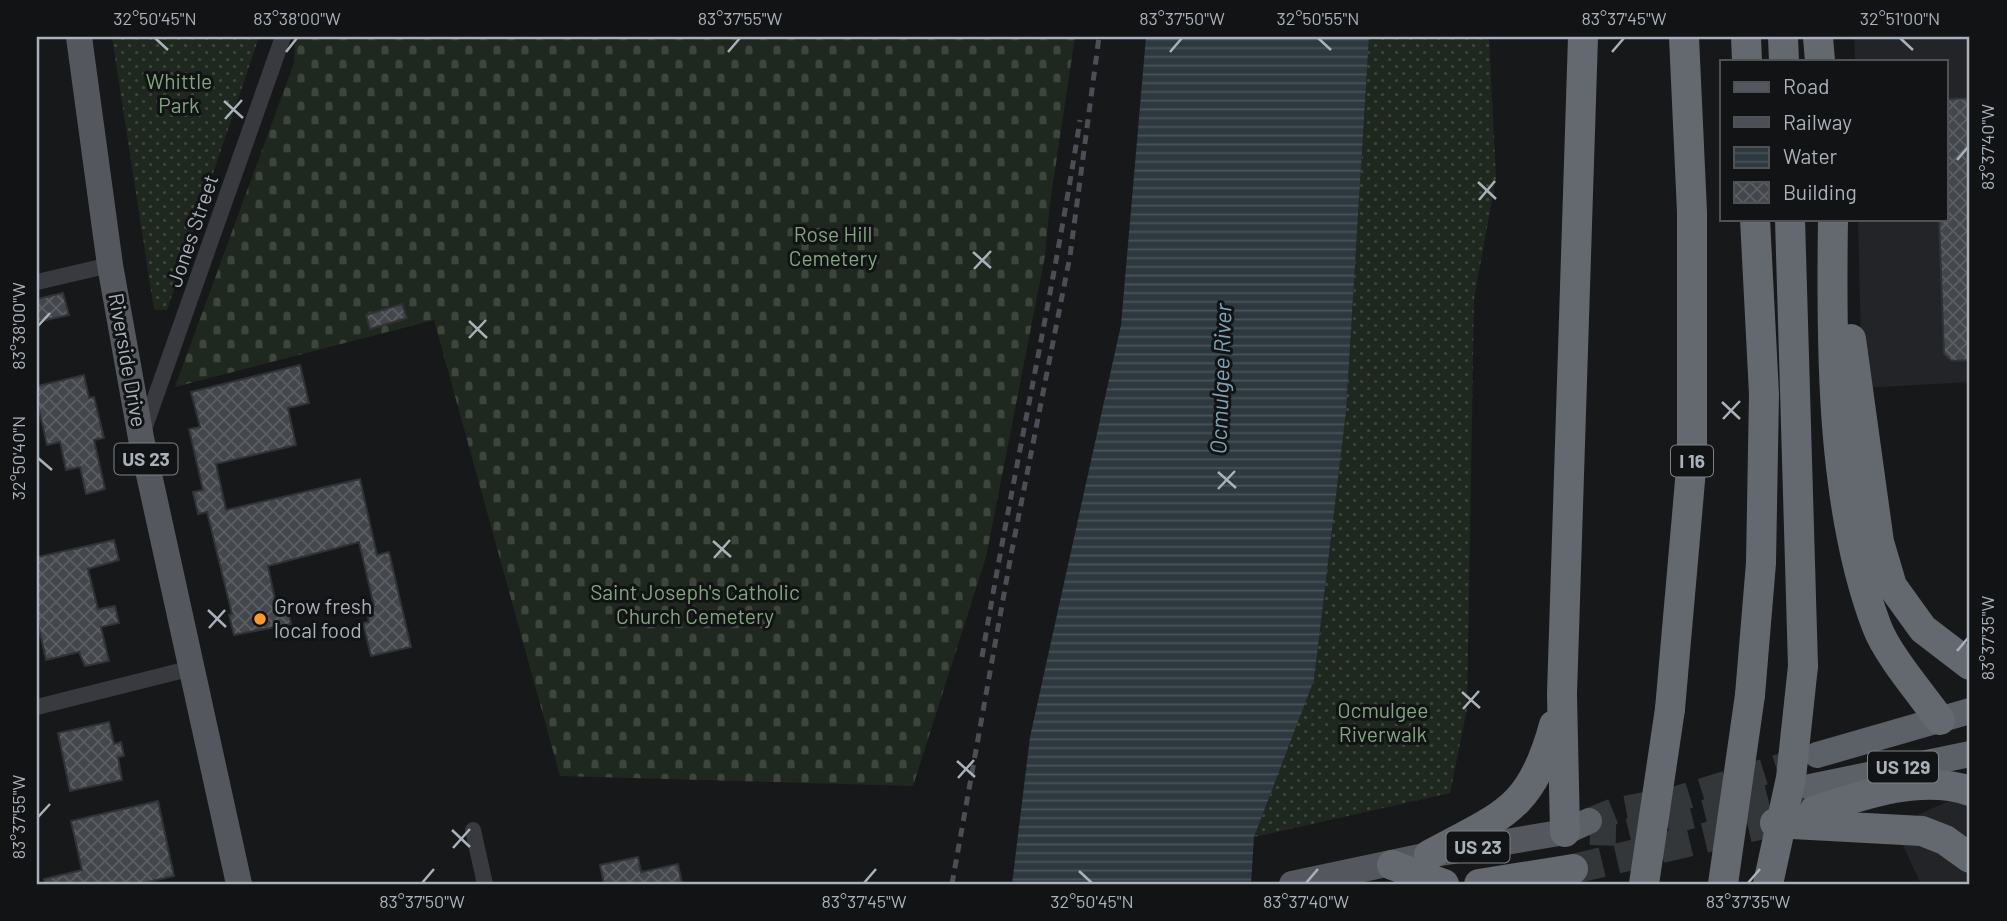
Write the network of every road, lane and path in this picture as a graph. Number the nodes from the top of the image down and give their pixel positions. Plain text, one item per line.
1 (79, 37) edge
2 (283, 37) edge
3 (1583, 37) edge
4 (1684, 37) edge
5 (1746, 37) edge
6 (1783, 37) edge
7 (1818, 37) edge
8 (1747, 60) edge
9 (1784, 60) edge
10 (1820, 60) edge
11 (1755, 220) edge
12 (1790, 220) edge
13 (1834, 220) edge
14 (1834, 220) edge
15 (110, 265) junction
16 (37, 282) edge
17 (141, 438) junction
18 (1970, 665) edge
19 (192, 668) junction
20 (1562, 694) junction
21 (37, 707) edge
22 (1970, 710) edge
23 (1940, 720) junction
24 (1817, 755) tunnel mouth
25 (1967, 759) edge
26 (1970, 790) edge
27 (1812, 799) joint
28 (1775, 823) tunnel mouth
29 (1581, 828) joint
30 (473, 830) dead end
31 (1429, 855) junction
32 (1970, 858) edge
33 (1392, 865) junction
34 (1573, 869) tunnel mouth
35 (239, 884) edge
36 (485, 884) edge
37 (1292, 884) edge
38 (1444, 884) edge
39 (1479, 884) edge
40 (1644, 884) edge
41 (1723, 884) edge
42 (1768, 884) edge

1 - 15 main road, Riverside Drive / US 23
2 - 17 street, Jones Street
3 - 20 highway
4 - 40 highway, I 16, bridge
5 - 8 highway
6 - 9 highway
7 - 10 highway
11 - 41 highway, bridge
12 - 42 highway, bridge
13 - 18 highway
14 - 23 highway
15 - 16 street
15 - 17 main road, Riverside Drive / US 23
17 - 19 main road, Riverside Drive / US 23
19 - 21 street
19 - 35 main road, Riverside Drive / US 23
20 - 29 highway
20 - 31 highway
22 - 23 highway
23 - 24 highway
23 - 25 highway
25 - 27 highway, US 129
26 - 27 highway
28 - 32 highway
29 - 31 main road, US 23
30 - 36 street
31 - 33 main road, US 23
33 - 37 main road, US 23
33 - 38 highway
34 - 39 highway

